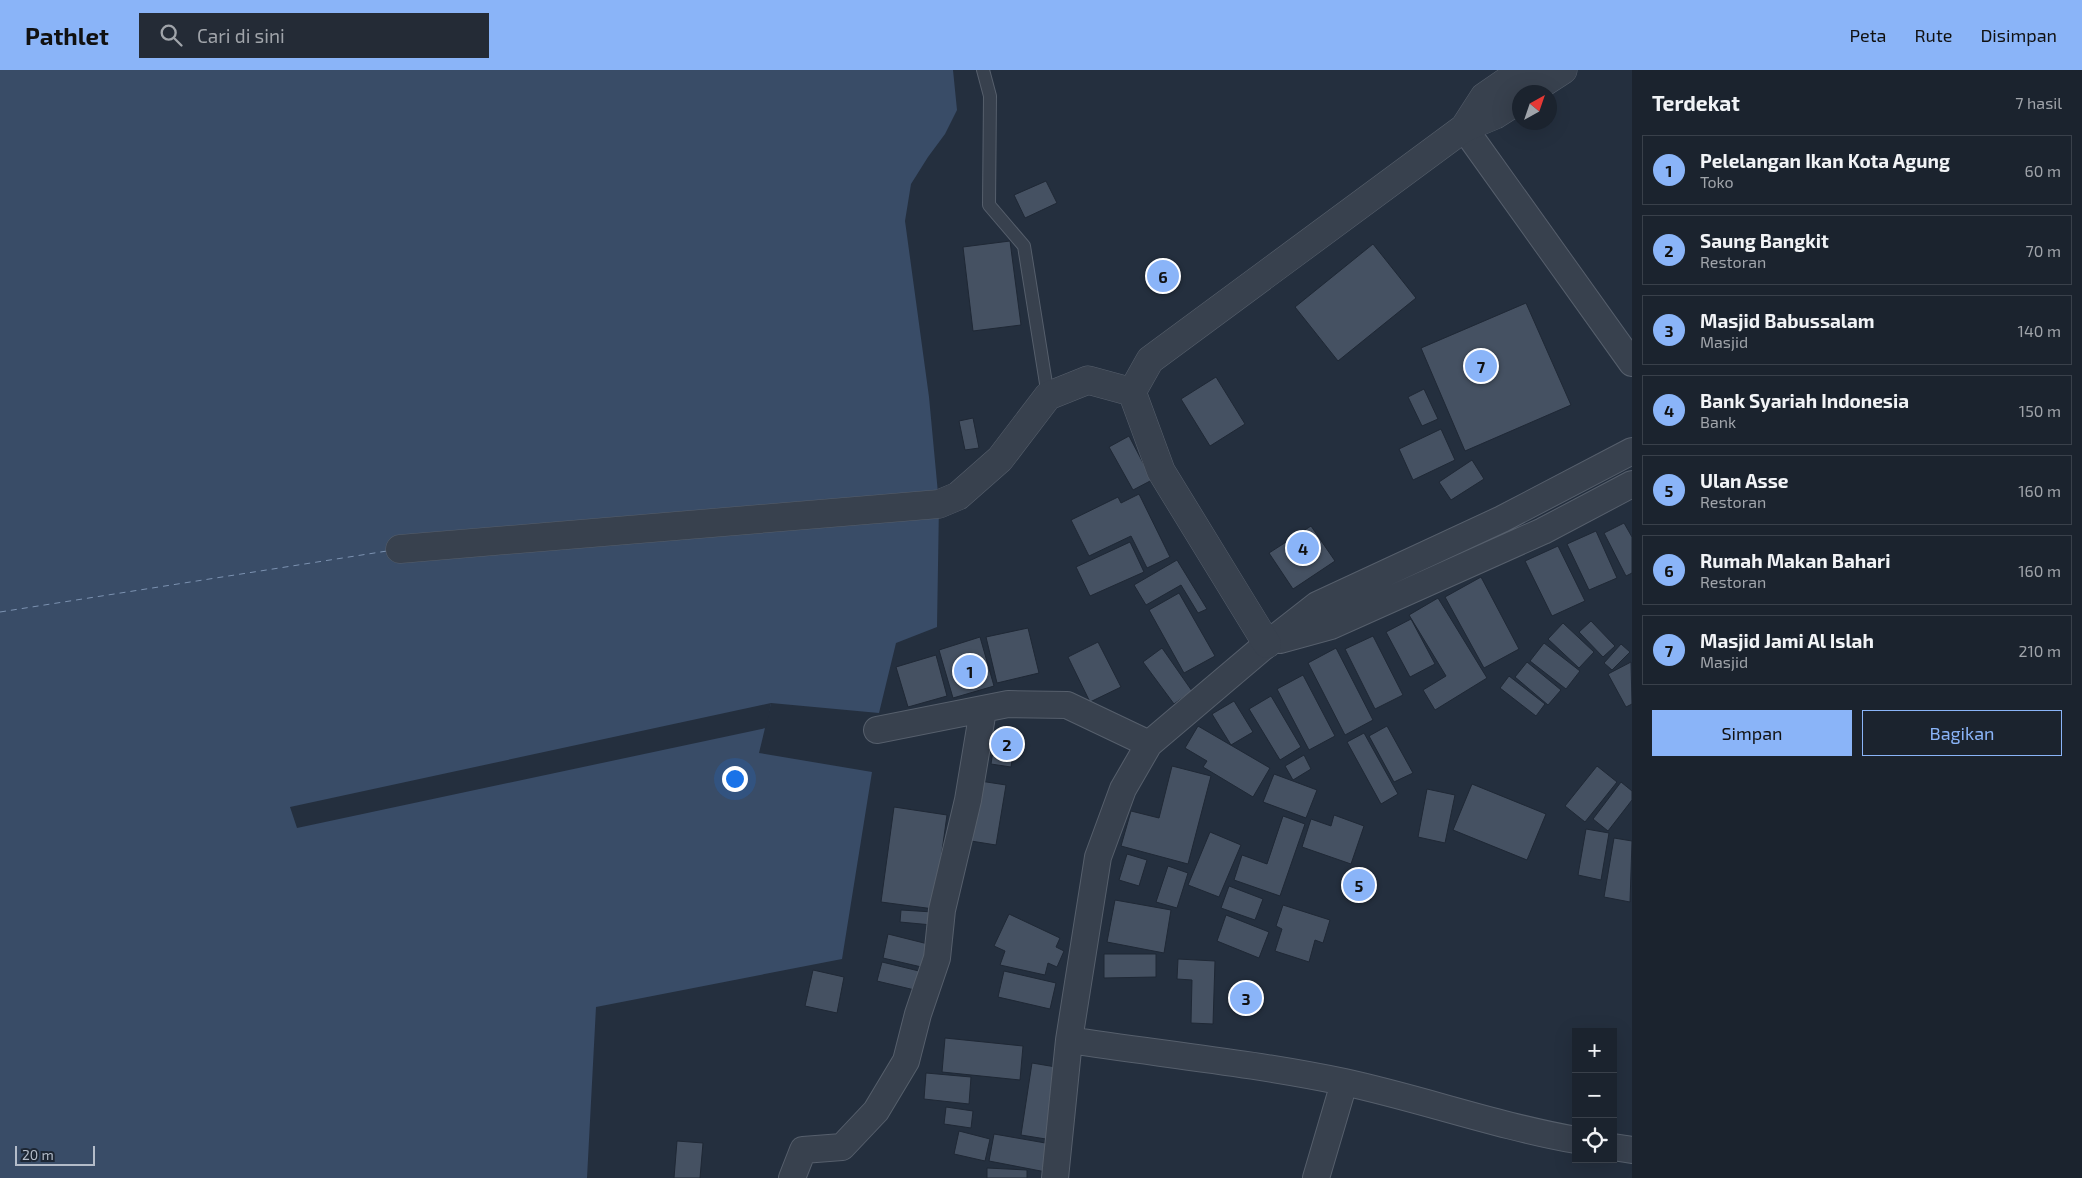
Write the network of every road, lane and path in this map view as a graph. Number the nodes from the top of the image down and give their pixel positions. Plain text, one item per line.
1 (983, 70) edge
2 (1523, 70) edge
3 (1563, 70) edge
4 (1540, 85) edge
5 (1512, 104) edge
6 (1464, 128) junction
7 (1632, 363) edge
8 (1132, 392) junction
9 (1048, 396) junction
10 (1632, 451) edge
11 (1632, 484) edge
12 (400, 549) dead end
13 (1267, 644) junction
14 (984, 710) junction
15 (877, 730) dead end
16 (1149, 744) junction
17 (1069, 1040) junction
18 (1344, 1082) junction
19 (1572, 1139) edge
20 (1617, 1148) edge
21 (1632, 1150) edge
22 (792, 1178) edge
23 (1055, 1178) edge
24 (1316, 1178) edge

1 - 9 lane
2 - 6 street
3 - 4 street
5 - 6 street
6 - 7 street
6 - 8 street
8 - 9 street
8 - 13 street
9 - 12 street
10 - 13 street
11 - 13 street
13 - 16 street
14 - 15 street
14 - 16 street
14 - 22 street
16 - 17 street
17 - 18 street
17 - 23 street
18 - 19 street
18 - 24 street
20 - 21 street

